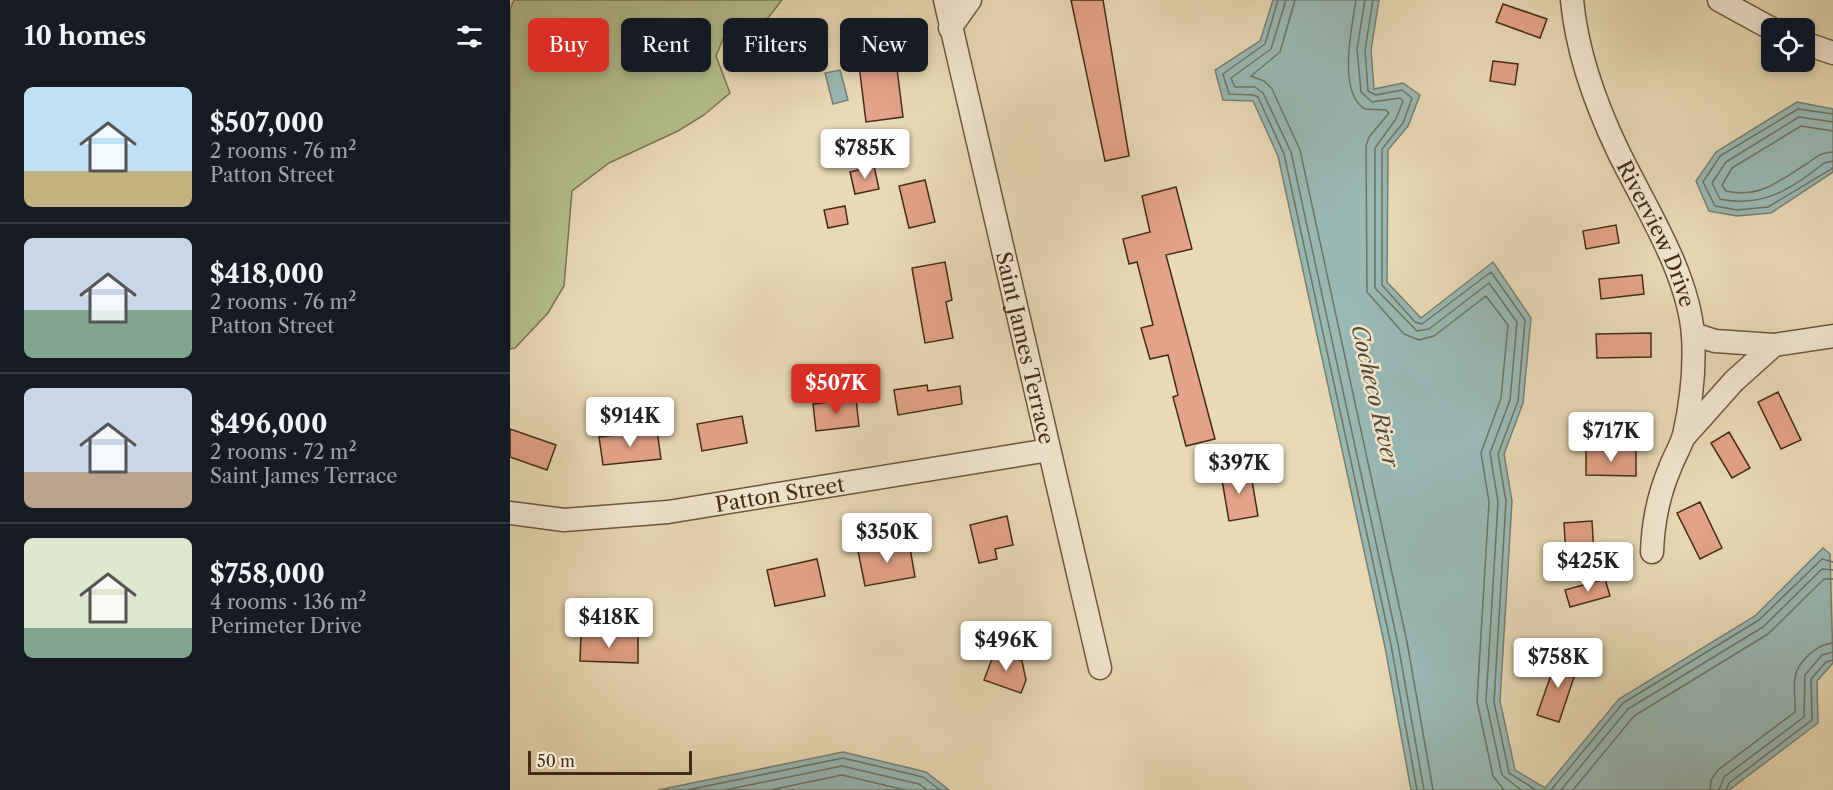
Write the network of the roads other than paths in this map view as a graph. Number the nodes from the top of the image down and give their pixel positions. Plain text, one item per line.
1 (945, 0) edge
2 (970, 0) edge
3 (1572, 0) edge
4 (1719, 0) edge
5 (1761, 22) edge
6 (950, 28) junction
7 (1815, 47) edge
8 (1833, 54) edge
9 (1693, 334) junction
10 (1833, 336) edge
11 (1774, 345) junction
12 (1684, 437) junction
13 (1049, 450) junction
14 (510, 513) edge
15 (1652, 552) dead end
16 (1100, 668) dead end

1 - 6 street, Saint James Terrace
2 - 6 street
3 - 9 street, Riverview Drive
4 - 5 street
6 - 13 street, Saint James Terrace
7 - 8 street
9 - 11 street, Riverview Drive
9 - 12 street
10 - 11 street, Riverview Drive
11 - 12 street
12 - 15 street
13 - 14 street, Patton Street
13 - 16 street, Saint James Terrace

